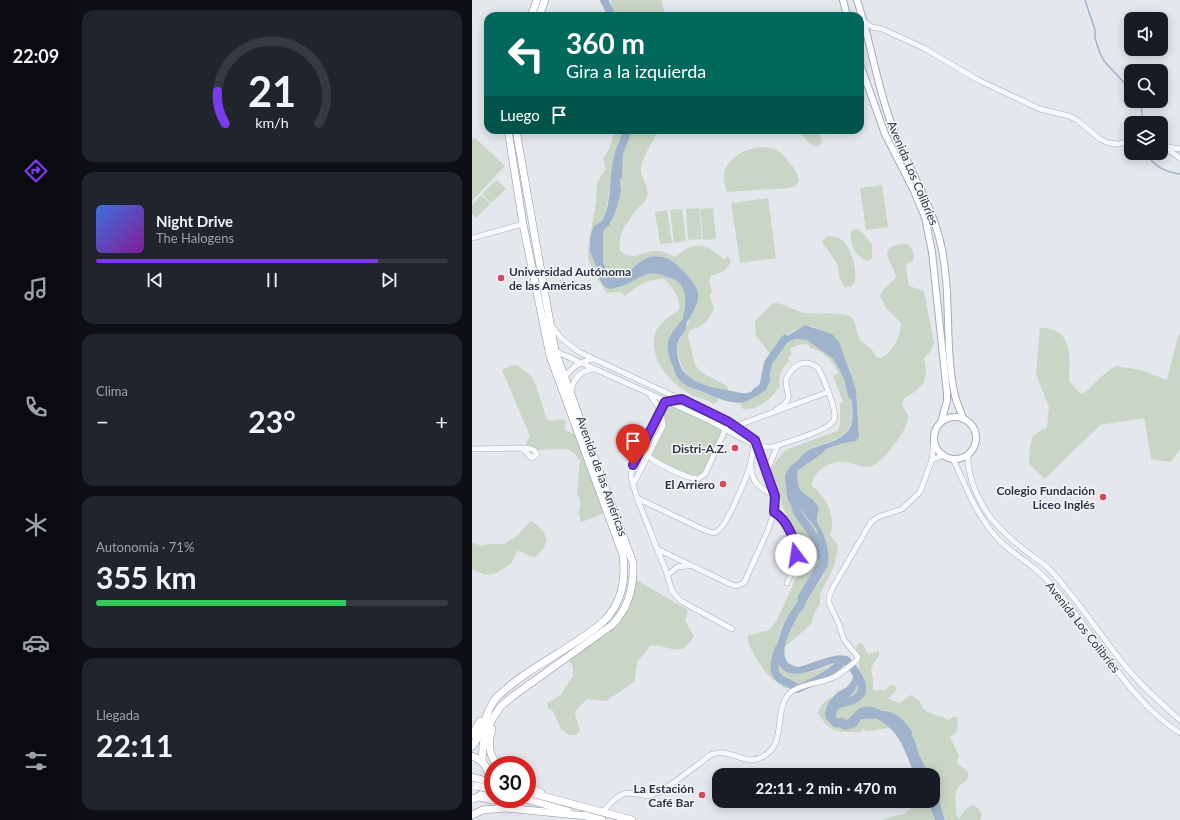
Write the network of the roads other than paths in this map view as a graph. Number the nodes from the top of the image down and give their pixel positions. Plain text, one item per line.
1 (537, 0) edge
2 (545, 0) edge
3 (843, 0) edge
4 (857, 0) edge
5 (532, 12) edge
6 (540, 12) edge
7 (846, 12) edge
8 (860, 12) edge
9 (864, 21) edge
10 (864, 27) edge
11 (872, 27) junction
12 (867, 37) junction
13 (864, 76) edge
14 (878, 83) junction
15 (867, 85) junction
16 (509, 134) edge
17 (517, 134) edge
18 (1124, 143) edge
19 (1168, 147) edge
20 (1168, 148) edge
21 (1180, 149) edge
22 (1180, 158) edge
23 (523, 224) junction
24 (472, 238) edge
25 (550, 324) junction
26 (547, 346) junction
27 (556, 351) junction
28 (594, 359) junction
29 (581, 363) junction
30 (614, 368) junction
31 (593, 369) junction
32 (565, 377) junction
33 (610, 377) junction
34 (642, 381) junction
35 (638, 389) junction
36 (567, 391) junction
37 (828, 392) junction
38 (649, 394) junction
39 (682, 399) junction
40 (665, 402) junction
41 (776, 410) junction
42 (661, 415) junction
43 (721, 418) junction
44 (963, 419) junction
45 (941, 422) junction
46 (736, 426) junction
47 (726, 428) junction
48 (934, 437) junction
49 (756, 443) junction
50 (778, 445) junction
51 (524, 448) dead end
52 (472, 449) edge
53 (968, 454) junction
54 (943, 455) junction
55 (648, 456) junction
56 (953, 459) junction
57 (932, 460) junction
58 (751, 462) junction
59 (766, 473) junction
60 (633, 485) junction
61 (775, 496) junction
62 (637, 498) junction
63 (774, 512) junction
64 (657, 549) junction
65 (690, 566) junction
66 (668, 575) junction
67 (786, 583) dead end
68 (732, 629) dead end
69 (489, 707) junction
70 (498, 711) junction
71 (1180, 720) edge
72 (1180, 733) edge
73 (472, 735) edge
74 (472, 746) edge
75 (472, 756) edge
76 (492, 756) edge
77 (482, 761) joint
78 (536, 790) edge
79 (484, 792) edge
80 (536, 795) edge
81 (474, 799) edge
82 (555, 800) junction
83 (536, 802) edge
84 (603, 812) junction
85 (553, 813) junction
86 (472, 814) edge
87 (587, 816) junction
88 (602, 820) edge
89 (632, 820) edge

1 - 5 highway
2 - 6 highway
3 - 7 main road
4 - 8 main road, Avenida Los Colibríes
9 - 11 street
10 - 12 main road, Avenida Los Colibríes
11 - 12 street
11 - 18 street
12 - 14 main road, Avenida Los Colibríes
13 - 15 main road, Avenida Los Colibríes
14 - 15 main road
14 - 44 main road, Avenida Los Colibríes
15 - 45 main road, Avenida Los Colibríes
16 - 23 highway, Avenida de las Américas
17 - 25 highway
19 - 21 street
20 - 22 street
23 - 24 street
23 - 26 highway, Avenida de las Américas
25 - 27 highway
25 - 28 street
26 - 27 highway
26 - 36 highway, Avenida de las Américas
27 - 29 street
27 - 32 highway
28 - 29 street
28 - 30 street
29 - 31 street
29 - 32 street
30 - 33 street
30 - 34 street
31 - 33 street
31 - 36 street
32 - 36 highway
33 - 35 street
34 - 35 street
34 - 39 street
35 - 38 street
36 - 69 highway, Avenida de las Américas
36 - 70 highway, Avenida de las Américas
37 - 41 street
37 - 41 street
37 - 50 street
38 - 40 street
38 - 42 street
39 - 40 street
39 - 43 street
40 - 42 street
40 - 47 street
41 - 46 street
42 - 55 street
42 - 60 street
43 - 46 street
43 - 47 street
44 - 45 main road
44 - 53 main road
45 - 48 main road
46 - 49 street
47 - 49 street
47 - 55 street
48 - 54 main road
48 - 57 street
49 - 50 street
49 - 58 street
49 - 59 street
50 - 59 street
51 - 52 street
53 - 56 main road
53 - 71 street, Avenida Los Colibríes
54 - 56 main road
54 - 57 street
55 - 60 street
56 - 72 street, Avenida Los Colibríes
57 - 84 street
58 - 61 street
58 - 62 street
59 - 61 street
60 - 62 street
61 - 63 street
62 - 64 street
63 - 65 street
63 - 67 street
64 - 65 street
64 - 66 street
65 - 66 street
66 - 68 street
69 - 73 highway
69 - 74 highway, Avenida de las Américas
70 - 76 highway
70 - 77 highway, Avenida de las Américas
75 - 77 highway
78 - 82 highway
79 - 81 highway
80 - 82 highway
81 - 85 highway
82 - 84 highway
83 - 87 highway
84 - 89 highway
85 - 86 highway
85 - 87 highway
87 - 88 highway

